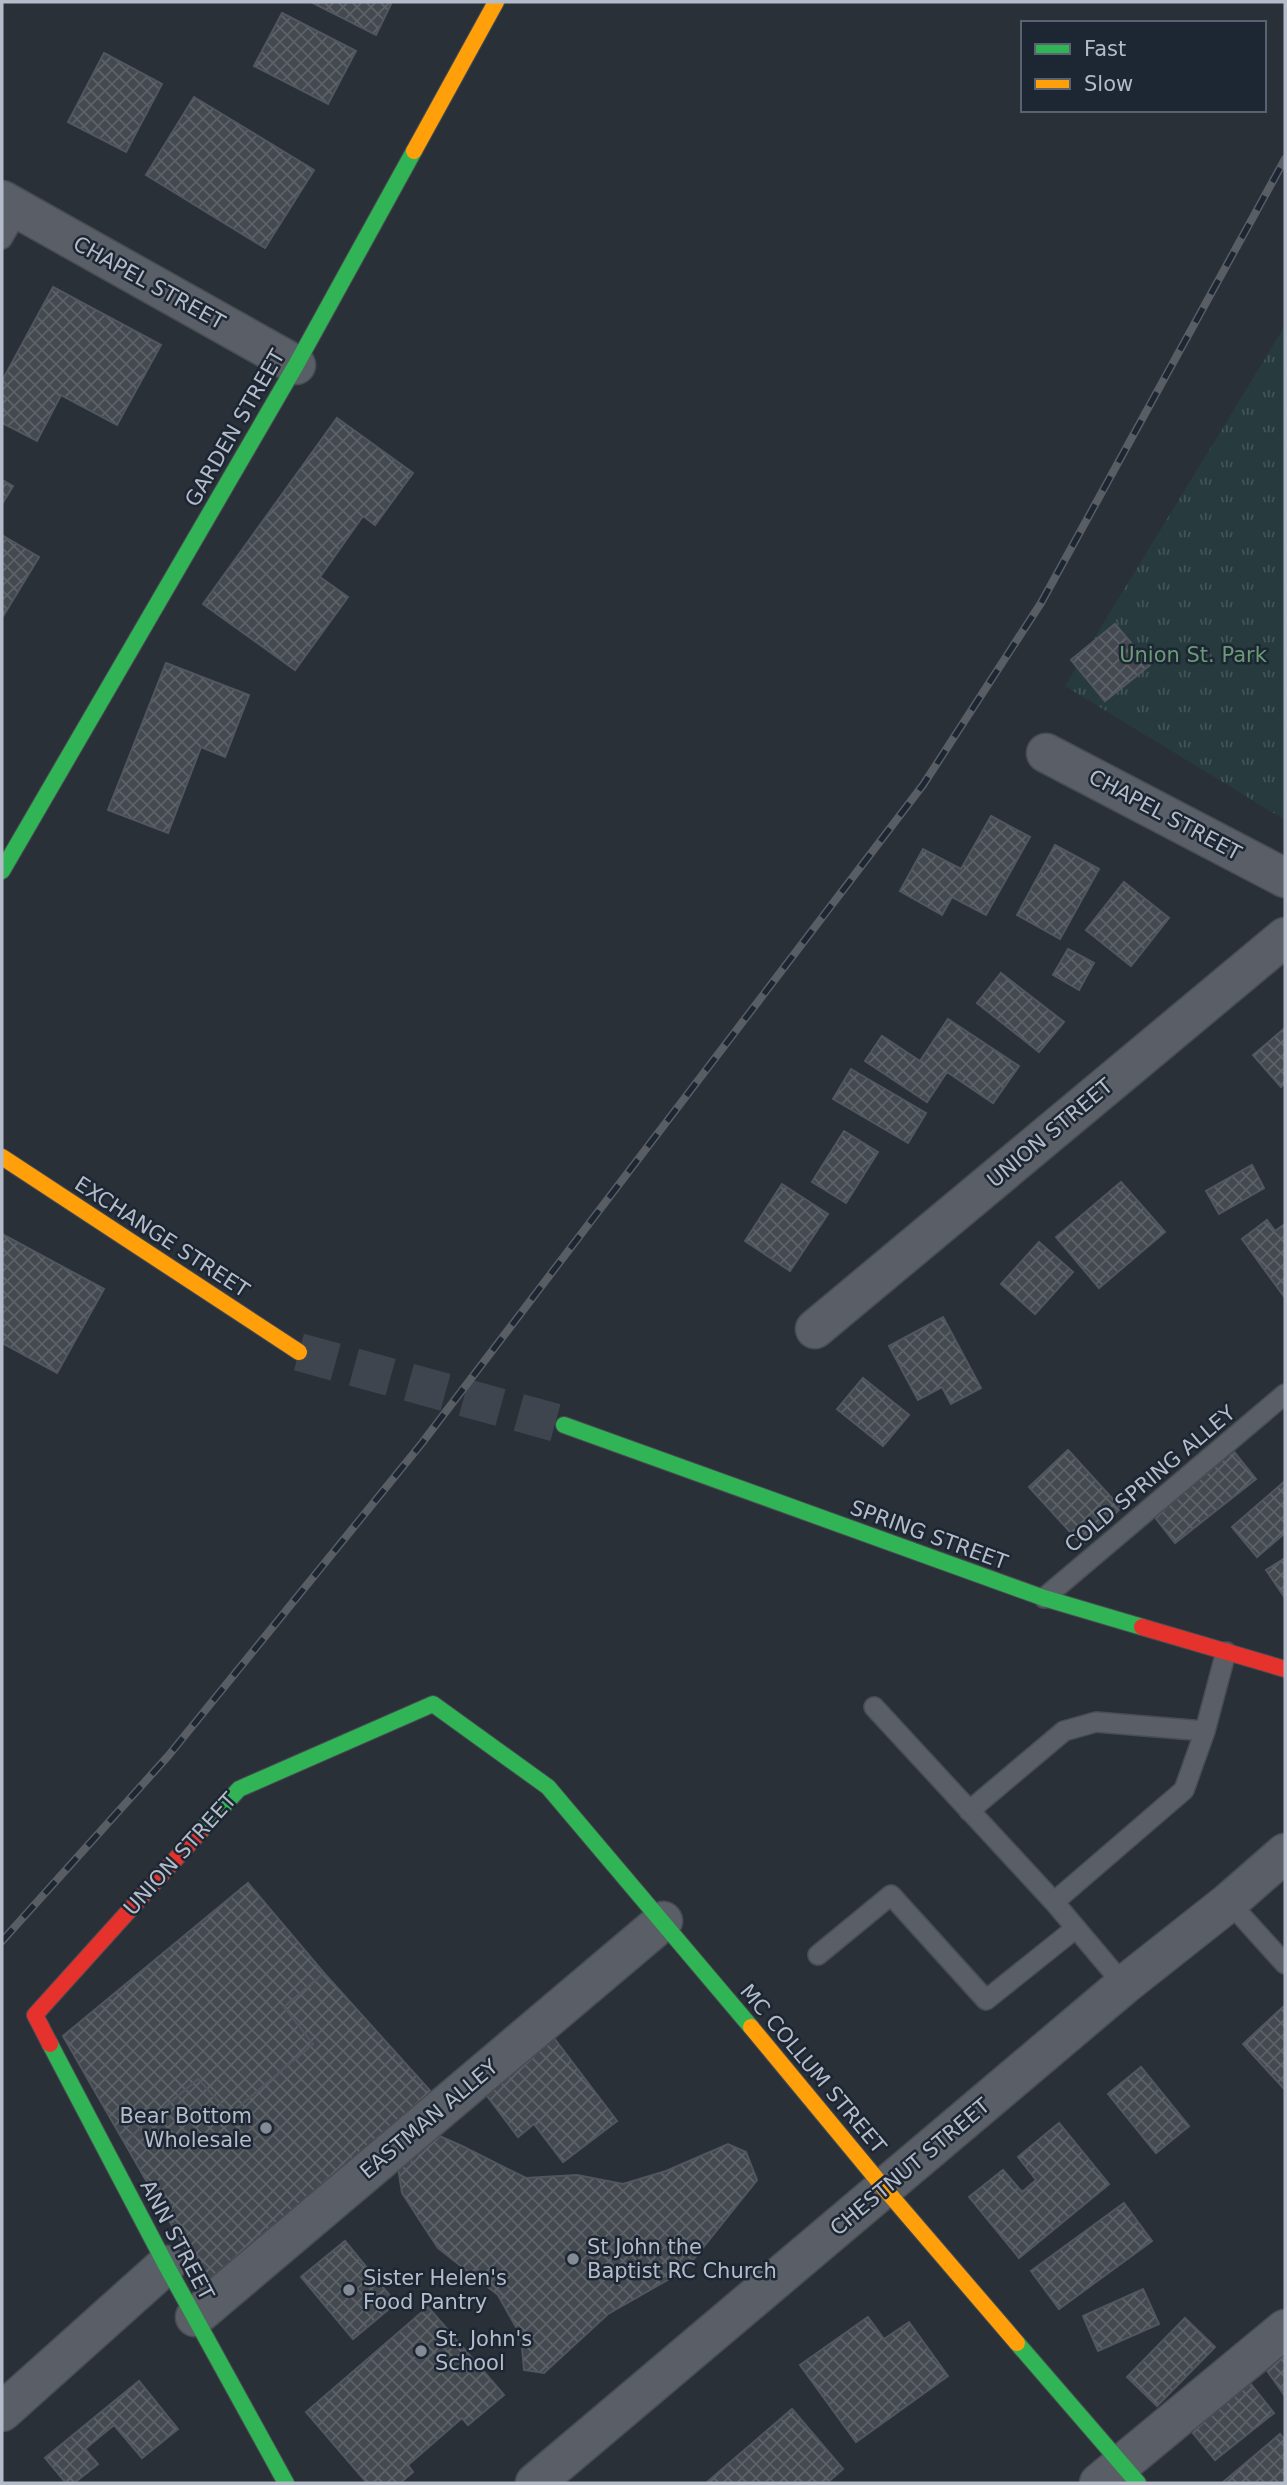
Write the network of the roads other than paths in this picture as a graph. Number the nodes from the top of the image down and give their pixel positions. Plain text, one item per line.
1 (496, 2) edge
2 (7, 216) edge
3 (296, 365) junction
4 (1046, 753) dead end
5 (2, 871) edge
6 (1285, 878) edge
7 (1285, 937) edge
8 (2, 1157) edge
9 (815, 1329) dead end
10 (299, 1352) tunnel mouth
11 (1285, 1394) edge
12 (564, 1425) tunnel mouth
13 (1044, 1598) junction
14 (1226, 1652) junction
15 (1285, 1669) edge
16 (433, 1704) joint
17 (874, 1707) dead end
18 (1205, 1731) junction
19 (970, 1811) junction
20 (1285, 1853) edge
21 (1054, 1902) junction
22 (1229, 1902) junction
23 (663, 1921) junction
24 (1076, 1928) junction
25 (818, 1955) dead end
26 (1285, 1964) edge
27 (1124, 1985) junction
28 (35, 2015) joint
29 (885, 2189) junction
30 (166, 2265) junction
31 (195, 2318) junction
32 (1285, 2329) edge
33 (2, 2412) edge
34 (1119, 2477) edge
35 (286, 2483) edge
36 (535, 2483) edge

1 - 3 street, GARDEN STREET
2 - 3 street, CHAPEL STREET
3 - 5 street, GARDEN STREET
4 - 6 street, CHAPEL STREET
7 - 9 street, UNION STREET
8 - 10 street, EXCHANGE STREET
11 - 13 lane, COLD SPRING ALLEY
12 - 13 street, SPRING STREET
13 - 14 street, SPRING STREET
14 - 15 street, SPRING STREET
14 - 18 lane
16 - 23 street, MC COLLUM STREET
16 - 28 street, UNION STREET
17 - 19 lane
18 - 19 lane
18 - 21 lane
19 - 21 lane
20 - 22 street, CHESTNUT STREET
21 - 24 lane
22 - 26 lane
22 - 27 street, CHESTNUT STREET
23 - 29 street, MC COLLUM STREET
23 - 31 street, EASTMAN ALLEY
24 - 25 lane
24 - 27 lane
27 - 29 street, CHESTNUT STREET
28 - 30 street, ANN STREET
29 - 34 street, MC COLLUM STREET
29 - 36 street, CHESTNUT STREET
30 - 31 street, ANN STREET
30 - 33 street
31 - 35 street, ANN STREET
32 - 34 street

